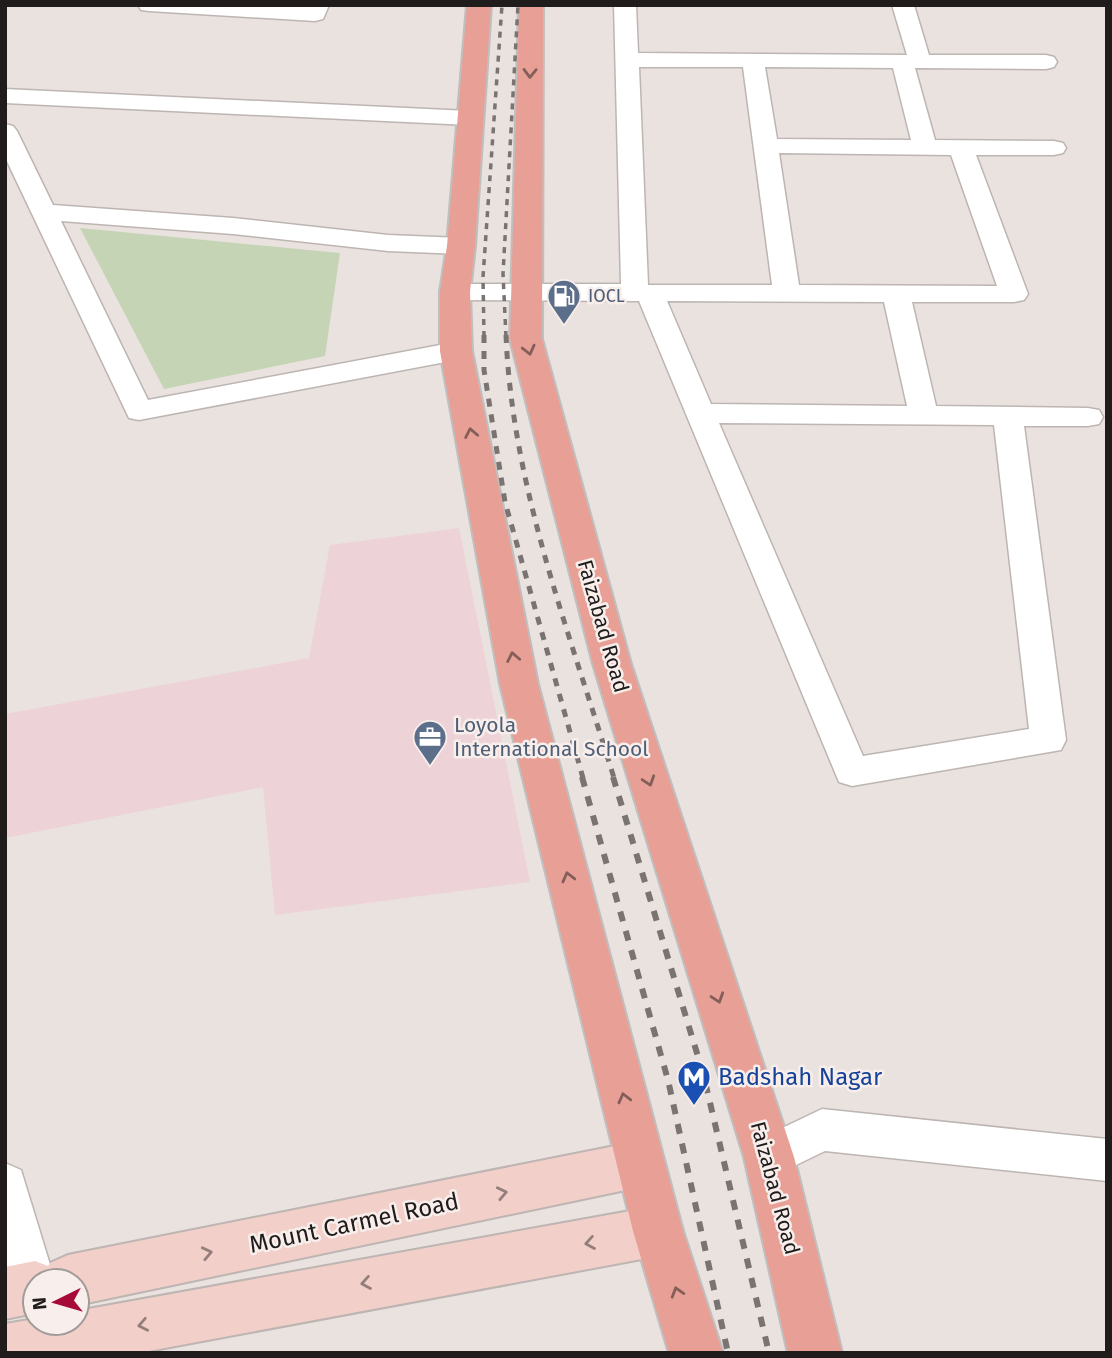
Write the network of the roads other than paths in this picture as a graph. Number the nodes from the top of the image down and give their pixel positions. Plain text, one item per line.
1 (149, 5) edge
2 (317, 5) edge
3 (479, 5) edge
4 (531, 5) edge
5 (625, 5) edge
6 (903, 5) edge
7 (627, 60) junction
8 (753, 60) junction
9 (911, 61) junction
10 (1046, 62) dead end
11 (5, 96) edge
12 (468, 118) junction
13 (5, 131) edge
14 (766, 146) junction
15 (925, 147) junction
16 (961, 147) junction
17 (1054, 148) dead end
18 (44, 212) junction
19 (461, 246) junction
20 (455, 292) junction
21 (526, 293) junction
22 (643, 294) junction
23 (788, 294) junction
24 (896, 294) junction
25 (456, 351) junction
26 (700, 413) junction
27 (924, 416) junction
28 (1008, 416) junction
29 (1088, 418) dead end
30 (769, 1157) junction
31 (1107, 1160) edge
32 (640, 1164) junction
33 (5, 1185) edge
34 (658, 1231) junction
35 (29, 1267) edge
36 (91, 1276) edge
37 (21, 1350) edge
38 (695, 1353) edge
39 (815, 1353) edge

1 - 2 street
3 - 12 main road
4 -> 21 main road, Faizabad Road
5 - 7 street
6 - 9 street
7 - 8 street
7 - 22 street
8 - 9 street
8 - 14 street
9 - 10 street
9 - 15 street
11 - 12 street
12 - 19 main road
13 - 18 street
14 - 15 street
14 - 23 street
15 - 16 street
16 - 17 street
16 - 24 street
18 - 19 street
18 - 25 street
19 - 20 main road
20 - 21 street
20 - 25 main road
21 - 22 street
21 -> 30 main road, Faizabad Road
22 - 23 street
22 - 26 street
23 - 24 street
24 - 27 street
32 -> 25 main road
26 - 27 street
26 - 28 street
27 - 28 street
28 - 29 street
30 - 31 street
30 - 39 main road, Faizabad Road
32 - 34 main road
36 -> 32 street, Mount Carmel Road
33 - 35 street
34 -> 37 street
38 -> 34 main road

